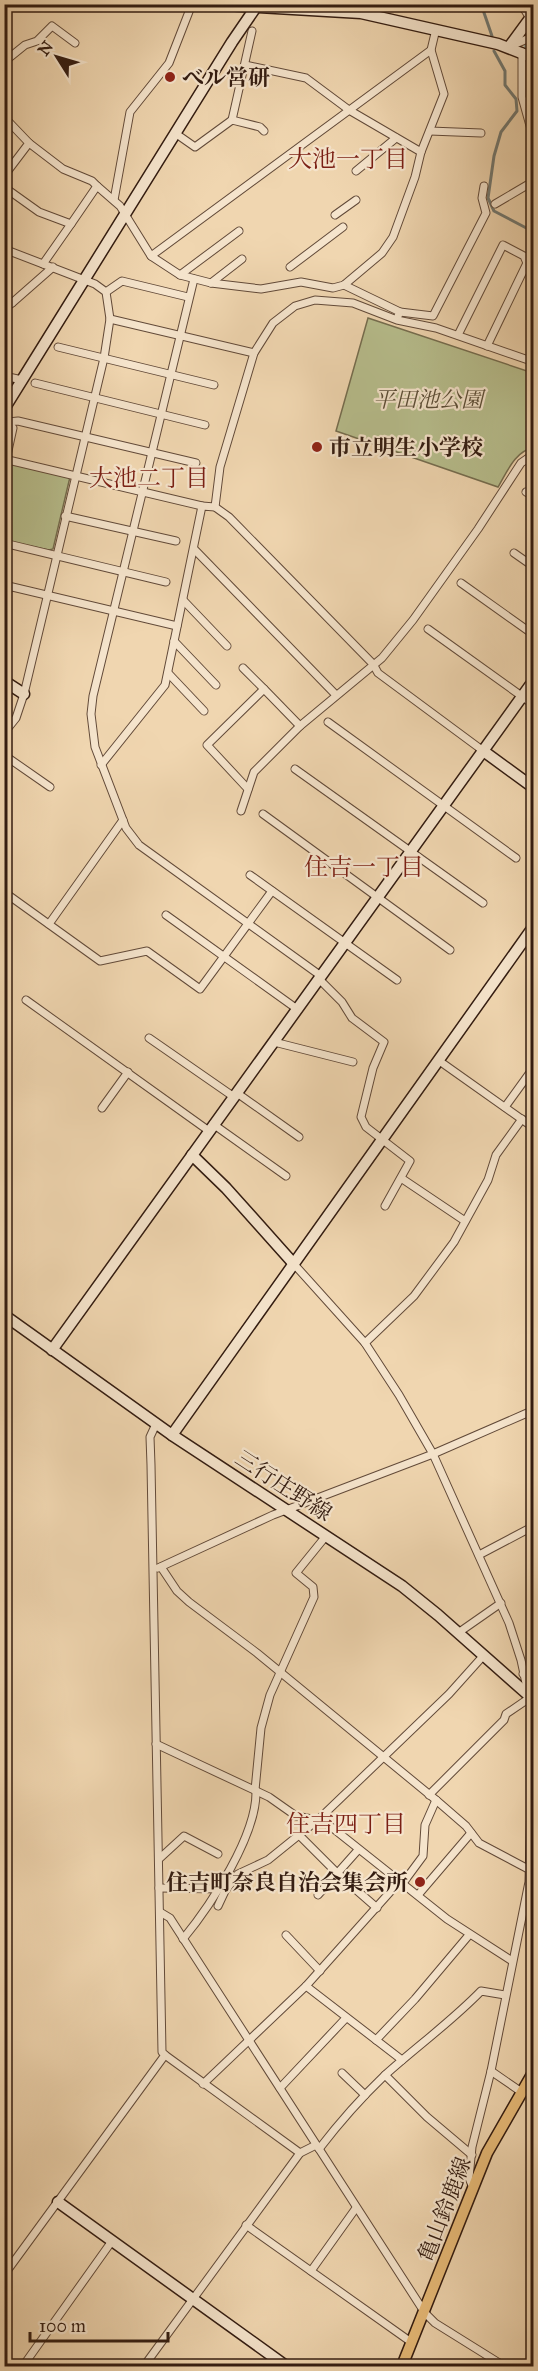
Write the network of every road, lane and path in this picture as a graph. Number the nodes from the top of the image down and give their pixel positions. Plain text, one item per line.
1 (192, 4) edge
2 (208, 4) edge
3 (521, 4) edge
4 (258, 5) edge
5 (363, 9) edge
6 (532, 15) edge
7 (436, 28) junction
8 (252, 31) dead end
9 (534, 36) edge
10 (75, 44) dead end
11 (509, 47) junction
12 (430, 50) junction
13 (522, 52) junction
14 (534, 58) edge
15 (4, 62) edge
16 (245, 65) junction
17 (349, 110) junction
18 (5, 120) edge
19 (232, 120) junction
20 (264, 131) dead end
21 (430, 131) junction
22 (175, 133) junction
23 (481, 133) dead end
24 (396, 138) junction
25 (534, 140) edge
26 (29, 143) junction
27 (421, 152) junction
28 (356, 171) dead end
29 (4, 176) edge
30 (534, 181) edge
31 (97, 186) junction
32 (484, 186) dead end
33 (4, 187) edge
34 (114, 200) junction
35 (357, 200) dead end
36 (495, 204) dead end
37 (124, 214) junction
38 (335, 215) dead end
39 (71, 224) junction
40 (343, 227) dead end
41 (238, 231) dead end
42 (4, 249) edge
43 (151, 256) junction
44 (242, 259) dead end
45 (43, 264) junction
46 (53, 267) junction
47 (290, 267) dead end
48 (180, 276) junction
49 (83, 279) junction
50 (194, 279) junction
51 (211, 283) junction
52 (344, 285) junction
53 (106, 292) junction
54 (4, 297) edge
55 (189, 297) junction
56 (12, 303) junction
57 (4, 309) edge
58 (400, 312) junction
59 (110, 319) junction
60 (397, 320) junction
61 (458, 335) junction
62 (180, 336) junction
63 (487, 346) junction
64 (58, 347) dead end
65 (254, 353) junction
66 (104, 358) junction
67 (534, 362) edge
68 (171, 374) junction
69 (4, 376) edge
70 (22, 380) junction
71 (35, 384) dead end
72 (214, 385) dead end
73 (94, 398) junction
74 (4, 409) edge
75 (161, 414) junction
76 (6, 422) edge
77 (205, 425) dead end
78 (84, 436) junction
79 (152, 453) junction
80 (534, 454) edge
81 (5, 459) edge
82 (196, 463) dead end
83 (4, 469) edge
84 (74, 476) junction
85 (142, 492) junction
86 (526, 492) dead end
87 (534, 497) edge
88 (202, 506) junction
89 (215, 507) junction
90 (65, 516) junction
91 (133, 532) junction
92 (176, 542) dead end
93 (4, 543) edge
94 (194, 549) junction
95 (514, 553) dead end
96 (56, 555) junction
97 (534, 567) edge
98 (123, 572) junction
99 (166, 582) dead end
100 (461, 583) dead end
101 (4, 585) edge
102 (47, 596) junction
103 (183, 600) junction
104 (114, 611) junction
105 (177, 626) junction
106 (428, 629) dead end
107 (534, 635) edge
108 (174, 641) junction
109 (227, 646) dead end
110 (373, 664) junction
111 (243, 668) dead end
112 (168, 673) junction
113 (534, 680) edge
114 (4, 681) edge
115 (216, 685) dead end
116 (264, 689) junction
117 (24, 694) junction
118 (336, 695) junction
119 (521, 696) junction
120 (534, 705) edge
121 (204, 711) dead end
122 (328, 722) dead end
123 (300, 726) junction
124 (4, 734) edge
125 (482, 750) junction
126 (4, 755) edge
127 (101, 765) junction
128 (295, 769) dead end
129 (50, 787) dead end
130 (534, 788) edge
131 (248, 789) junction
132 (443, 805) junction
133 (241, 811) dead end
134 (263, 814) dead end
135 (123, 820) junction
136 (410, 851) junction
137 (516, 858) dead end
138 (250, 875) dead end
139 (272, 891) junction
140 (4, 892) edge
141 (376, 897) junction
142 (483, 903) dead end
143 (166, 915) dead end
144 (248, 923) junction
145 (49, 924) junction
146 (534, 926) edge
147 (345, 942) junction
148 (450, 950) dead end
149 (224, 956) junction
150 (320, 977) junction
151 (397, 980) dead end
152 (26, 1000) dead end
153 (297, 1009) junction
154 (149, 1038) dead end
155 (274, 1042) junction
156 (438, 1060) junction
157 (353, 1062) dead end
158 (534, 1067) edge
159 (128, 1072) junction
160 (235, 1095) junction
161 (505, 1107) junction
162 (102, 1108) dead end
163 (522, 1119) junction
164 (211, 1128) junction
165 (534, 1128) edge
166 (299, 1137) dead end
167 (381, 1139) junction
168 (192, 1155) junction
169 (286, 1176) dead end
170 (401, 1178) junction
171 (385, 1206) dead end
172 (465, 1221) junction
173 (293, 1263) junction
174 (4, 1315) edge
175 (365, 1344) junction
176 (52, 1350) junction
177 (534, 1410) edge
178 (156, 1424) junction
179 (172, 1435) junction
180 (433, 1454) junction
181 (287, 1511) junction
182 (534, 1526) edge
183 (326, 1536) junction
184 (479, 1555) junction
185 (157, 1569) junction
186 (501, 1603) junction
187 (458, 1632) junction
188 (484, 1655) junction
189 (534, 1670) edge
190 (280, 1672) junction
191 (523, 1674) junction
192 (529, 1698) edge
193 (156, 1744) junction
194 (382, 1756) junction
195 (255, 1790) junction
196 (429, 1795) junction
197 (436, 1800) junction
198 (318, 1819) junction
199 (471, 1833) junction
200 (299, 1835) junction
201 (358, 1850) junction
202 (218, 1854) dead end
203 (159, 1859) junction
204 (530, 1870) junction
205 (336, 1873) junction
206 (401, 1883) junction
207 (531, 1884) edge
208 (159, 1888) junction
209 (222, 1889) junction
210 (318, 1894) dead end
211 (418, 1895) junction
212 (218, 1906) dead end
213 (377, 1908) junction
214 (160, 1912) junction
215 (286, 1935) dead end
216 (469, 1935) junction
217 (183, 1938) junction
218 (512, 1961) junction
219 (320, 1971) junction
220 (306, 1986) junction
221 (505, 1995) junction
222 (346, 2018) junction
223 (249, 2040) junction
224 (376, 2040) junction
225 (165, 2055) junction
226 (402, 2060) junction
227 (491, 2071) junction
228 (534, 2071) edge
229 (342, 2073) dead end
230 (385, 2075) junction
231 (202, 2084) junction
232 (280, 2088) junction
233 (520, 2091) junction
234 (365, 2095) junction
235 (318, 2147) junction
236 (300, 2153) junction
237 (472, 2155) junction
238 (473, 2189) junction
239 (57, 2202) junction
240 (356, 2208) junction
241 (246, 2225) junction
242 (112, 2241) junction
243 (311, 2271) junction
244 (4, 2275) edge
245 (193, 2299) junction
246 (425, 2313) junction
247 (411, 2342) junction
248 (23, 2367) edge
249 (144, 2367) edge
250 (286, 2367) edge
251 (402, 2367) edge
252 (504, 2367) edge

1 - 34 street
2 - 4 street
3 - 6 street
4 - 5 street
4 - 22 street
5 - 7 street
6 - 11 street
7 - 11 street
7 - 12 street
8 - 16 street
9 - 11 street
10 - 15 street
11 - 13 street
12 - 17 street
12 - 21 street
13 - 14 street
13 - 25 street
16 - 17 street
16 - 19 street
17 - 24 street
17 - 43 street
18 - 26 street
19 - 20 street
19 - 22 street
21 - 23 street
21 - 27 street
22 - 37 street
24 - 27 street
24 - 28 street
26 - 29 street
26 - 31 street
27 - 52 street
30 - 36 street
31 - 34 street
31 - 39 street
32 - 58 street
33 - 39 street
34 - 37 street
35 - 38 street
37 - 43 street
37 - 49 street
39 - 45 street
40 - 47 street
41 - 48 street
42 - 45 street
43 - 48 street
44 - 51 street
45 - 46 street
46 - 49 street
46 - 56 street
48 - 50 street
49 - 53 street
49 - 70 street
50 - 51 street
50 - 55 street
51 - 52 street
52 - 58 street
53 - 55 street
53 - 59 street
54 - 56 street
55 - 62 street
56 - 57 street
58 - 60 street
59 - 62 street
59 - 66 street
60 - 61 street
60 - 65 street
61 - 63 street
61 - 63 street
62 - 65 street
62 - 68 street
63 - 67 street
64 - 66 street
65 - 89 street
66 - 68 street
66 - 73 street
68 - 72 street
68 - 75 street
69 - 70 street
70 - 74 street
71 - 73 street
73 - 75 street
73 - 78 street
75 - 77 street
75 - 79 street
76 - 78 street
76 - 81 street
78 - 79 street
78 - 84 street
79 - 82 street
79 - 85 street
80 - 110 street
81 - 83 street
81 - 84 street
84 - 85 street
84 - 90 street
85 - 88 street
85 - 91 street
86 - 87 street
88 - 89 street
88 - 94 street
89 - 110 street
90 - 91 street
90 - 96 street
91 - 92 street
91 - 98 street
93 - 96 street
94 - 103 street
94 - 118 street
95 - 97 street
96 - 98 street
96 - 102 street
98 - 99 street
98 - 104 street
100 - 107 street
101 - 102 street
102 - 104 street
102 - 117 street
103 - 105 street
103 - 109 street
104 - 105 street
104 - 127 street
105 - 108 street
106 - 119 street
108 - 112 street
108 - 115 street
110 - 118 street
110 - 125 street
111 - 116 street
112 - 121 street
112 - 127 street
113 - 119 street
114 - 117 street
116 - 123 street
116 - 131 street
117 - 124 street
118 - 123 street
119 - 120 street
119 - 125 street
122 - 132 street
123 - 131 street
125 - 130 street
125 - 132 street
126 - 129 street
127 - 135 street
128 - 136 street
131 - 133 street
132 - 136 street
132 - 137 street
134 - 141 street
135 - 144 street
135 - 145 street
136 - 141 street
136 - 142 street
138 - 139 street
139 - 144 street
139 - 147 street
140 - 145 street
141 - 147 street
141 - 148 street
143 - 149 street
144 - 149 street
144 - 150 street
145 - 149 street
146 - 156 street
147 - 150 street
147 - 151 street
149 - 153 street
150 - 153 street
150 - 167 street
152 - 159 street
153 - 155 street
154 - 160 street
155 - 157 street
155 - 160 street
156 - 161 street
156 - 167 street
158 - 161 street
159 - 162 street
159 - 164 street
160 - 164 street
160 - 166 street
161 - 163 street
163 - 165 street
163 - 172 street
164 - 168 street
164 - 169 street
167 - 170 street
167 - 173 street
168 - 173 street
168 - 176 street
170 - 171 street
170 - 172 street
172 - 175 street
173 - 175 street
173 - 179 street
174 - 176 street, 三行庄野線
175 - 180 street
176 - 178 street, 三行庄野線
177 - 180 street
178 - 179 street, 三行庄野線
178 - 185 street
179 - 181 street, 三行庄野線
180 - 181 street
180 - 184 street
181 - 183 street, 三行庄野線
181 - 185 street
182 - 184 street
183 - 187 street, 三行庄野線
183 - 190 street
184 - 186 street
185 - 190 street
185 - 193 street
186 - 187 street
186 - 191 street
187 - 188 street, 三行庄野線
188 - 192 street, 三行庄野線
188 - 194 street
189 - 191 street
190 - 194 street
190 - 195 street
191 - 192 street
192 - 196 street
192 - 204 street
193 - 195 street
193 - 203 street
194 - 196 street
194 - 198 street
195 - 198 street
195 - 209 street
196 - 197 street
197 - 199 street
197 - 206 street
198 - 200 street
198 - 201 street
199 - 204 street
199 - 211 street
200 - 205 street
200 - 209 street
201 - 205 street
201 - 206 street
202 - 203 street
203 - 208 street
204 - 207 street
205 - 210 street
205 - 213 street
206 - 211 street
206 - 213 street
207 - 218 street
208 - 209 street
208 - 214 street
209 - 212 street
209 - 217 street
211 - 216 street
213 - 219 street
214 - 217 street
214 - 225 street
215 - 219 street
216 - 218 street
216 - 224 street
217 - 223 street
218 - 221 street
219 - 220 street
220 - 222 street
220 - 223 street
221 - 226 street
221 - 227 street
222 - 224 street
222 - 232 street
223 - 231 street
223 - 232 street
224 - 226 street
225 - 231 street
225 - 239 street
226 - 230 street
227 - 233 street
227 - 237 street
228 - 233 main road, 亀山鈴鹿線
229 - 234 street
230 - 234 street
230 - 237 street
231 - 236 street
232 - 235 street
233 - 238 main road, 亀山鈴鹿線
234 - 235 street
235 - 236 street
235 - 240 street
236 - 241 street
237 - 238 street
238 - 246 main road, 亀山鈴鹿線
239 - 242 street
239 - 244 street
240 - 243 street
240 - 246 street
241 - 243 street
241 - 245 street
242 - 245 street
242 - 248 street
243 - 247 street
245 - 249 street
245 - 250 street
246 - 247 main road, 亀山鈴鹿線
246 - 252 street
247 - 251 main road, 亀山鈴鹿線

